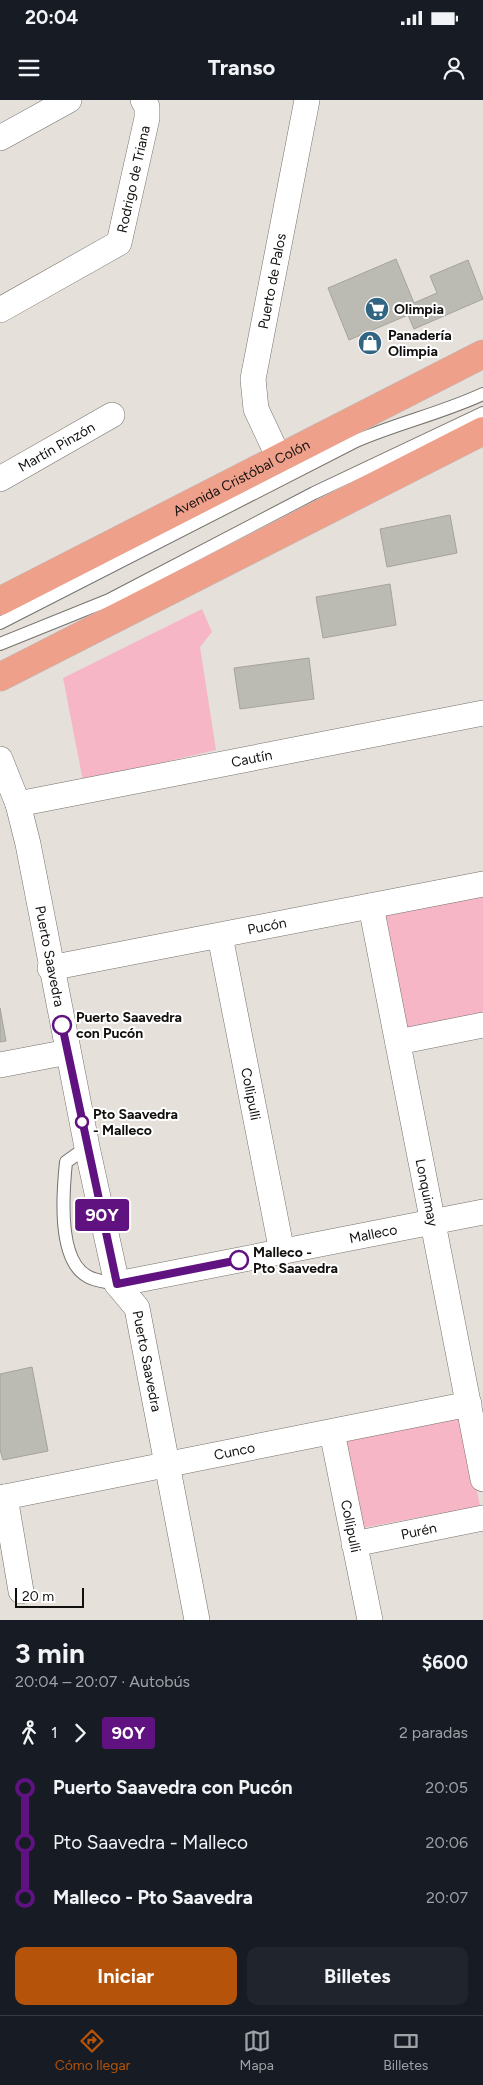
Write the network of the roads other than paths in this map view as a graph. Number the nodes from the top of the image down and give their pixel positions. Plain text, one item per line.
1 (69, 100) edge
2 (144, 100) edge
3 (307, 100) edge
4 (32, 109) edge
5 (0, 138) edge
6 (0, 310) edge
7 (483, 354) edge
8 (483, 394) edge
9 (483, 413) edge
10 (112, 415) dead end
11 (483, 431) edge
12 (279, 458) junction
13 (0, 479) edge
14 (0, 601) edge
15 (0, 623) edge
16 (0, 644) edge
17 (0, 677) edge
18 (483, 713) edge
19 (0, 759) edge
20 (18, 804) junction
21 (483, 884) edge
22 (371, 906) junction
23 (220, 936) junction
24 (50, 968) junction
25 (483, 1025) edge
26 (398, 1042) junction
27 (68, 1052) junction
28 (0, 1065) edge
29 (86, 1147) junction
30 (483, 1212) edge
31 (433, 1222) junction
32 (282, 1252) junction
33 (117, 1284) junction
34 (469, 1404) junction
35 (332, 1432) junction
36 (167, 1464) junction
37 (483, 1479) edge
38 (2, 1498) edge
39 (483, 1518) edge
40 (354, 1544) junction
41 (21, 1591) dead end
42 (197, 1620) edge
43 (370, 1620) edge

1 - 4 street
2 - 6 street, Rodrigo de Triana
3 - 12 street, Puerto de Palos
4 - 5 street
7 - 12 main road, Avenida Cristóbal Colón
8 - 15 lane
9 - 16 lane
10 - 13 street, Martín Pinzón
11 - 17 main road
12 - 14 main road, Avenida Cristóbal Colón
18 - 20 street, Cautín
19 - 20 street, Puerto Saavedra
20 - 24 street, Puerto Saavedra
21 - 22 street, Pucón
22 - 23 street, Pucón
22 - 26 street, Lonquimay
23 - 24 street, Pucón
23 - 32 street, Collipulli
24 - 27 street, Puerto Saavedra
25 - 26 street
26 - 31 street, Lonquimay
27 - 28 street
27 - 29 street, Puerto Saavedra
29 - 33 street, Puerto Saavedra
29 - 33 lane
30 - 31 street, Malleco
31 - 32 street, Malleco
31 - 34 street, Lonquimay
32 - 33 street, Malleco
33 - 36 street, Puerto Saavedra
34 - 35 street, Cunco
34 - 37 street, Lonquimay
35 - 36 street, Cunco
35 - 40 street, Collipulli
36 - 38 street, Cunco
36 - 42 street, Puerto Saavedra
38 - 41 street
39 - 40 street, Purén
40 - 43 street, Collipulli

